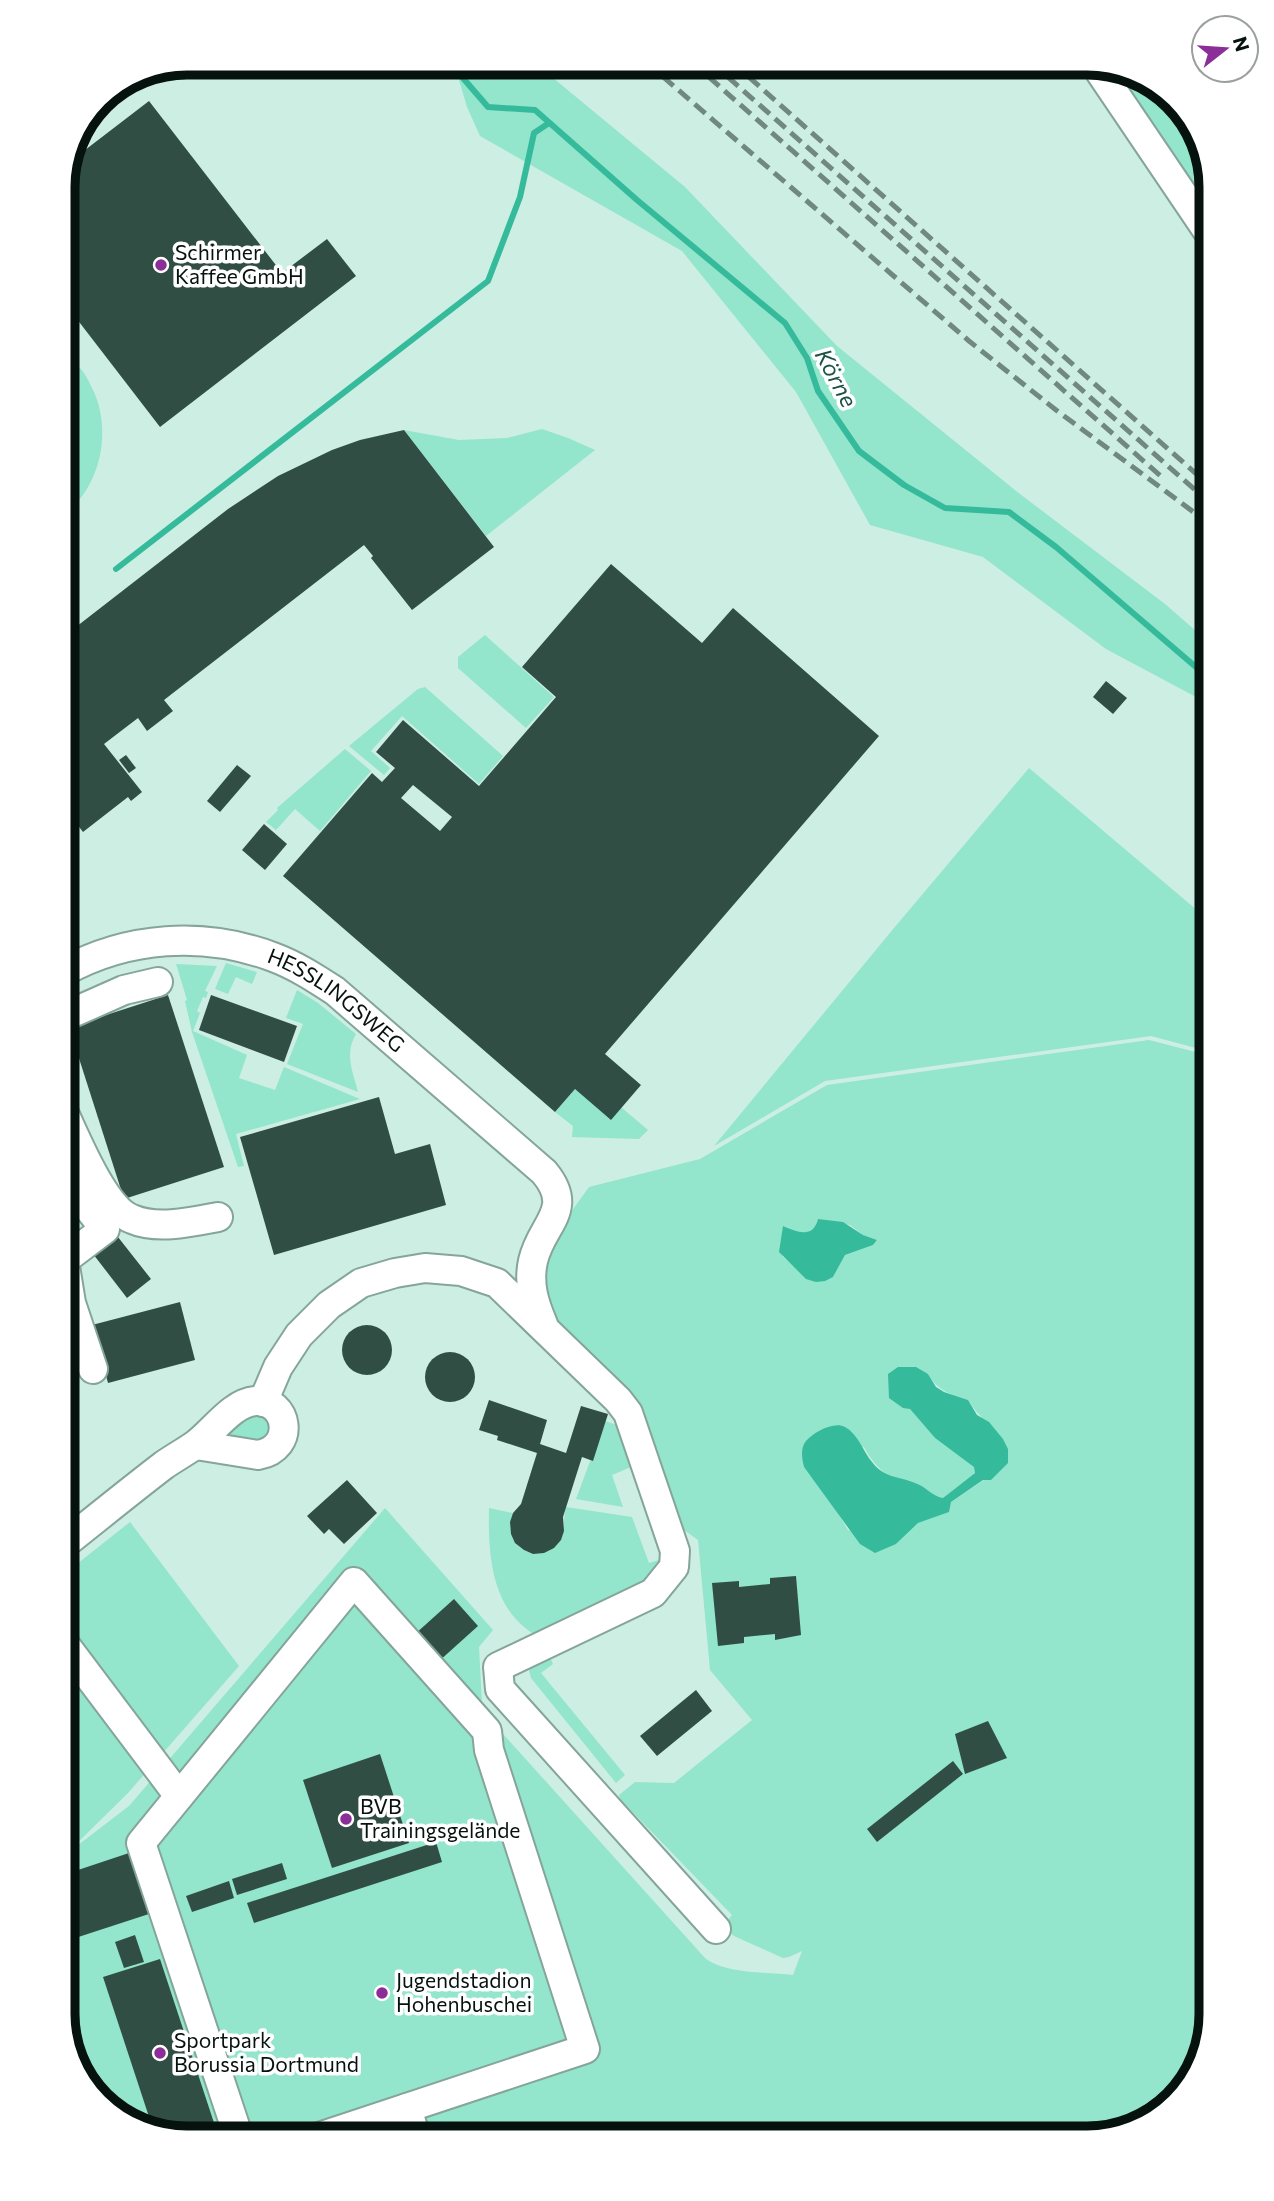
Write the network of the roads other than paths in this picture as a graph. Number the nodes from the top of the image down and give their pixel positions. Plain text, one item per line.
1 (1103, 76) edge
2 (1199, 218) edge
3 (75, 965) edge
4 (158, 982) dead end
5 (75, 1012) edge
6 (75, 1136) edge
7 (75, 1191) edge
8 (218, 1217) dead end
9 (75, 1252) edge
10 (75, 1315) edge
11 (545, 1328) junction
12 (93, 1369) dead end
13 (263, 1402) junction
14 (196, 1444) junction
15 (75, 1536) edge
16 (75, 1658) edge
17 (179, 1796) junction
18 (716, 1929) dead end
19 (407, 2108) junction
20 (235, 2126) edge
21 (352, 2126) edge
22 (412, 2126) edge

1 - 2 street
3 - 11 street, HESSLINGSWEG
4 - 5 street
6 - 8 street
7 - 9 street
10 - 12 street
11 - 13 street
11 - 18 street
13 - 14 street
13 - 14 street
14 - 15 street
16 - 17 street
17 - 19 street
17 - 20 street
19 - 21 street
19 - 22 street

